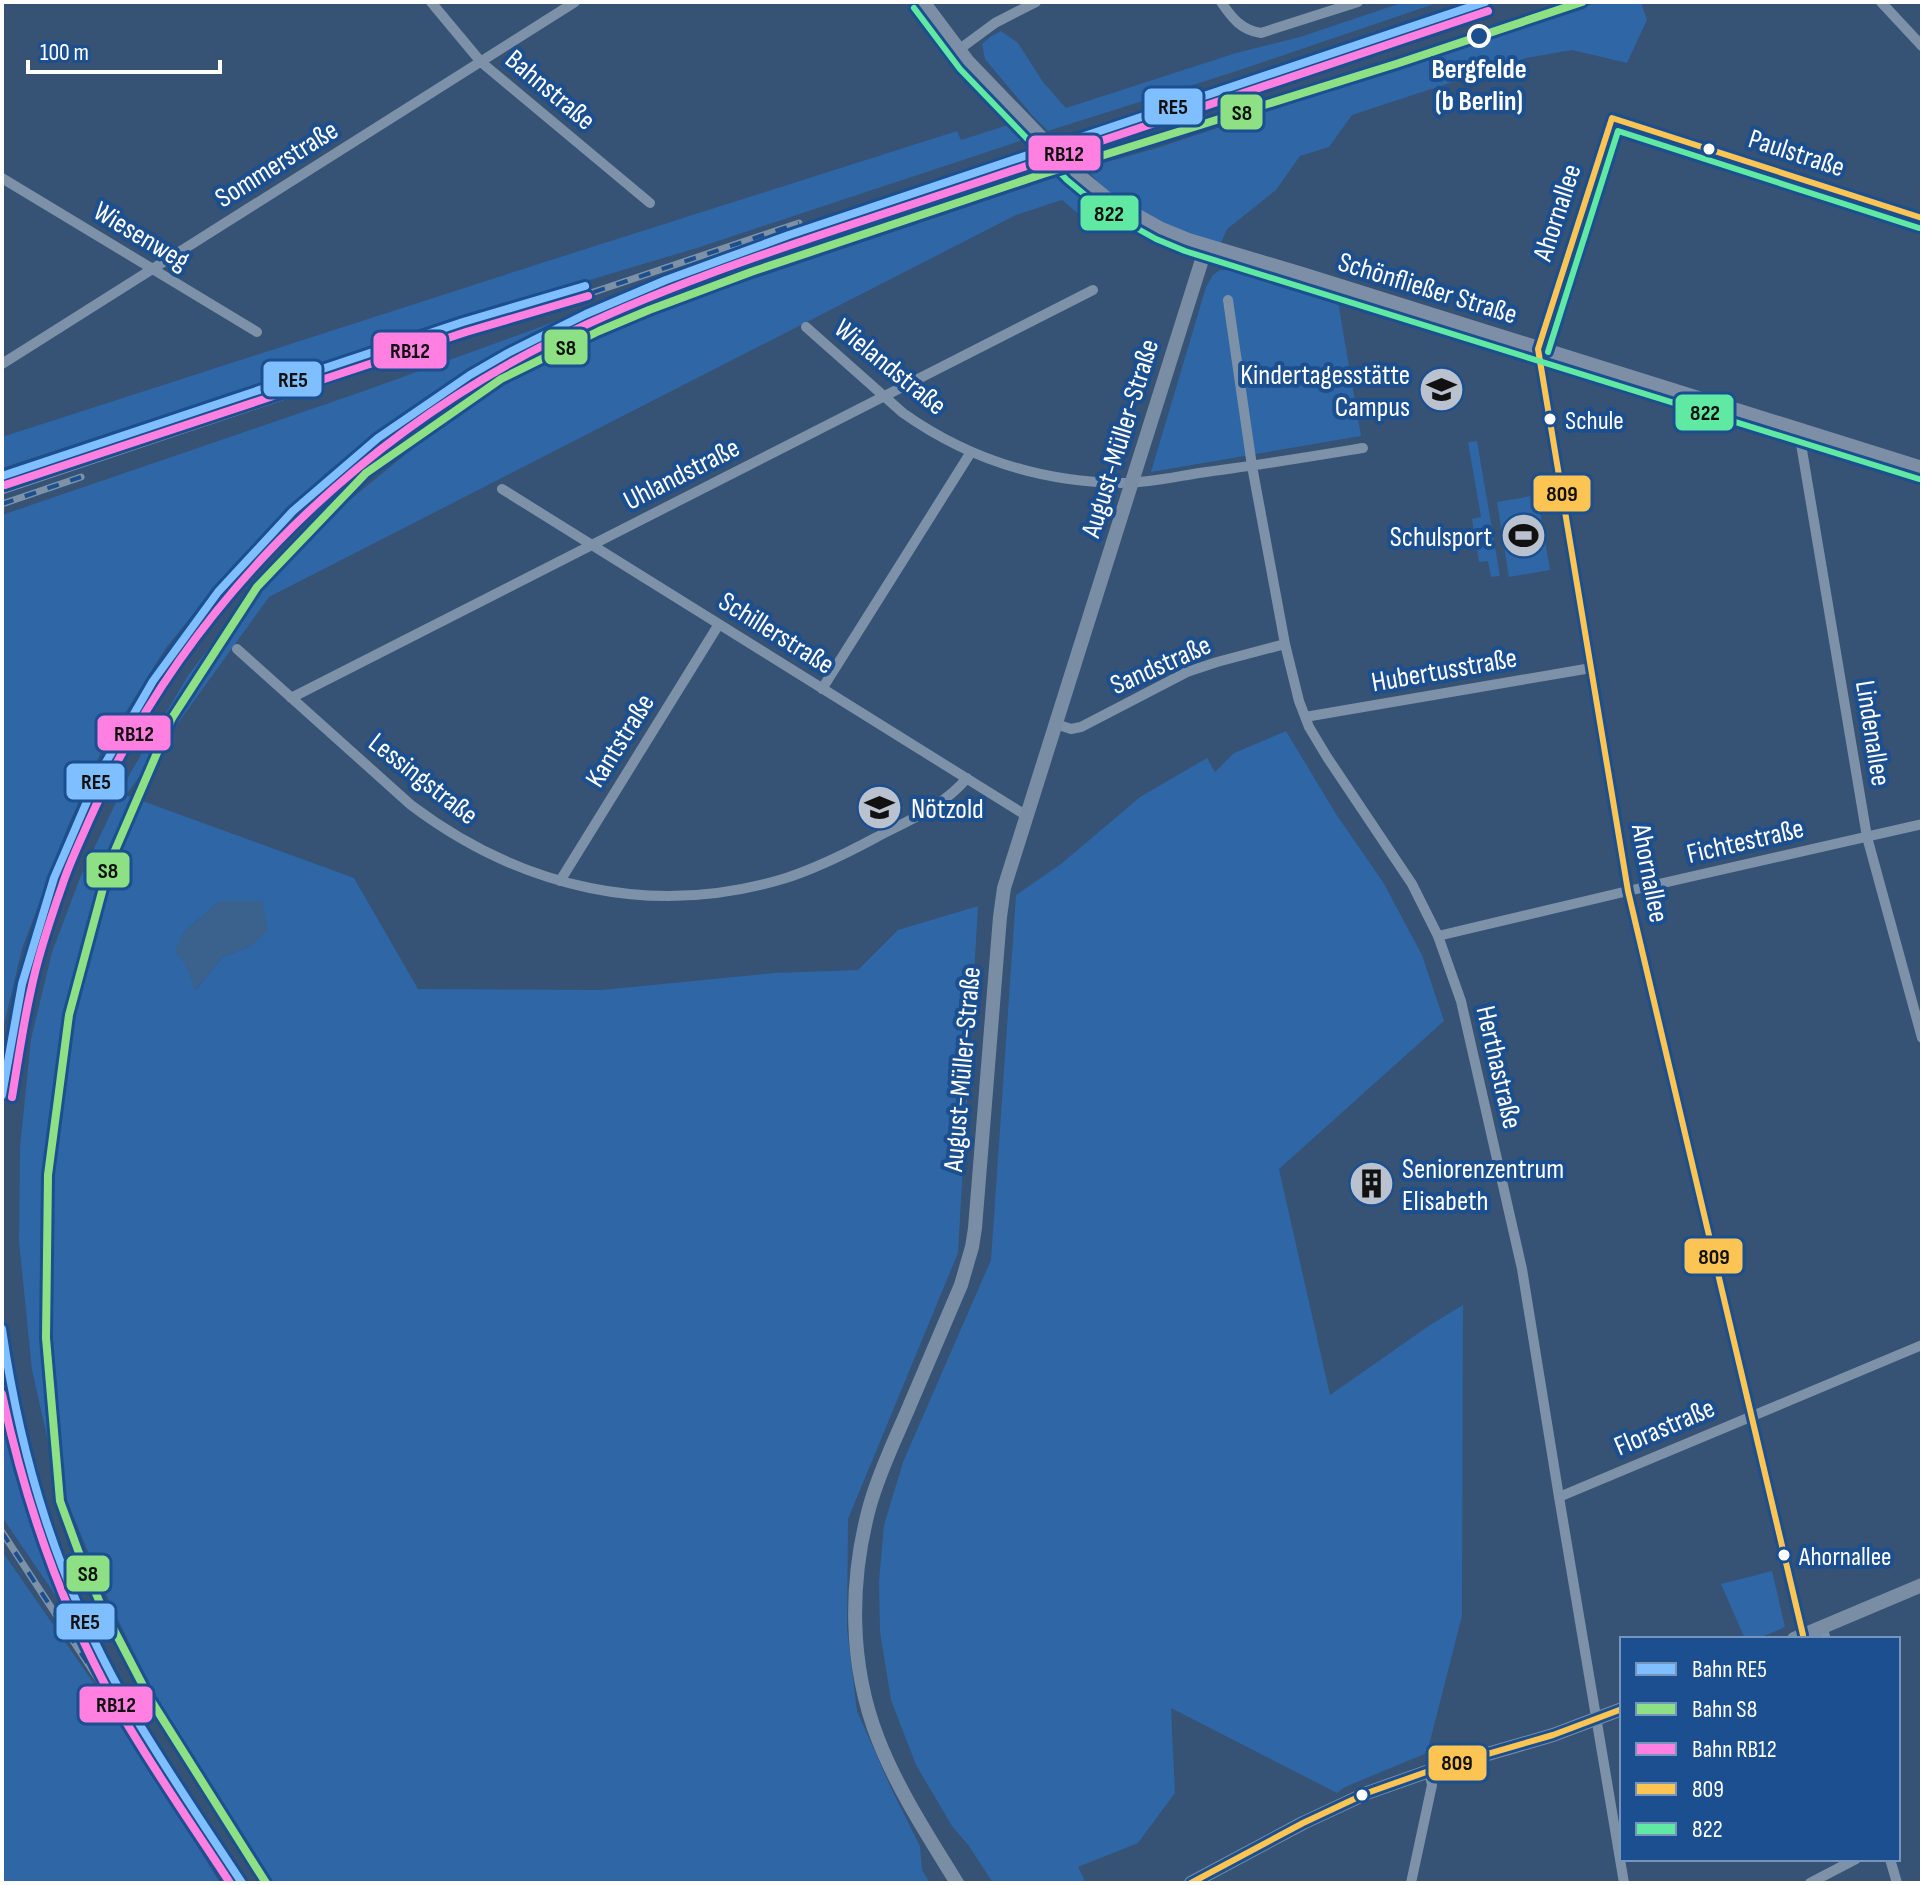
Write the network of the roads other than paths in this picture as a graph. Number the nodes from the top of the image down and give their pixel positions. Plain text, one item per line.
1 (431, 2) edge
2 (575, 2) edge
3 (922, 2) edge
4 (1036, 2) edge
5 (1221, 2) edge
6 (1358, 2) edge
7 (1881, 2) edge
8 (1922, 46) edge
9 (957, 51) junction
10 (481, 62) junction
11 (1612, 118) joint
12 (2, 178) edge
13 (650, 203) dead end
14 (1922, 218) edge
15 (1206, 247) junction
16 (152, 270) junction
17 (1093, 290) dead end
18 (1228, 300) dead end
19 (806, 327) dead end
20 (257, 332) dead end
21 (1538, 349) junction
22 (2, 364) edge
23 (884, 397) junction
24 (1805, 432) junction
25 (1363, 448) dead end
26 (971, 452) junction
27 (1252, 466) junction
28 (1922, 469) edge
29 (1132, 483) junction
30 (502, 489) dead end
31 (592, 545) junction
32 (719, 624) junction
33 (1285, 644) junction
34 (237, 649) dead end
35 (1591, 668) junction
36 (822, 689) junction
37 (291, 698) junction
38 (1305, 717) junction
39 (1056, 724) junction
40 (967, 778) junction
41 (1027, 816) junction
42 (1922, 824) edge
43 (1867, 837) junction
44 (560, 881) junction
45 (1628, 891) junction
46 (1438, 936) junction
47 (1922, 1038) edge
48 (1922, 1345) edge
49 (1752, 1416) junction
50 (1559, 1497) junction
51 (1922, 1585) edge
52 (1824, 1633) edge
53 (1798, 1637) edge
54 (1620, 1710) edge
55 (1596, 1719) junction
56 (1429, 1771) junction
57 (1620, 1860) edge
58 (1620, 1861) edge
59 (1852, 1861) edge
60 (1891, 1861) edge
61 (957, 1883) edge
62 (1191, 1883) edge
63 (1411, 1883) edge
64 (1624, 1883) edge
65 (1810, 1883) edge
66 (1897, 1883) edge

1 - 10 street, Bahnstraße
2 - 10 street, Sommerstraße
3 - 9 main road, Schönfließer Straße
4 - 9 street
5 - 6 street
7 - 8 street
9 - 15 main road, Schönfließer Straße
10 - 13 street, Bahnstraße
10 - 16 street, Sommerstraße
11 - 14 street, Paulstraße
11 - 21 street, Ahornallee
12 - 16 street, Wiesenweg
15 - 21 main road, Schönfließer Straße
15 - 29 main road, August-Müller-Straße
16 - 20 street, Wiesenweg
16 - 22 street, Sommerstraße
17 - 23 street, Uhlandstraße
18 - 27 street, Herthastraße
19 - 23 street, Wielandstraße
21 - 24 main road, Schönfließer Straße
21 - 35 street, Ahornallee
23 - 26 street, Wielandstraße
23 - 31 street, Uhlandstraße
24 - 28 main road, Schönfließer Straße
24 - 43 street, Lindenallee
25 - 27 street, Wielandstraße
26 - 29 street, Wielandstraße
26 - 36 street
27 - 29 street, Wielandstraße
27 - 33 street, Herthastraße
29 - 39 main road, August-Müller-Straße
30 - 31 street, Schillerstraße
31 - 32 street, Schillerstraße
31 - 37 street, Uhlandstraße
32 - 36 street, Schillerstraße
32 - 44 street, Kantstraße
33 - 38 street, Herthastraße
33 - 39 street, Sandstraße
34 - 37 street, Lessingstraße
35 - 38 street, Hubertusstraße
35 - 45 street, Ahornallee
36 - 40 street, Schillerstraße
37 - 44 street, Lessingstraße
38 - 46 street, Herthastraße
39 - 41 main road, August-Müller-Straße
40 - 41 street, Schillerstraße
40 - 44 street, Lessingstraße
41 - 61 main road, August-Müller-Straße
42 - 43 street, Fichtestraße
43 - 45 street, Fichtestraße
43 - 47 street, Lindenallee
45 - 46 street, Fichtestraße
45 - 49 street, Ahornallee
46 - 50 street, Herthastraße
48 - 49 street, Florastraße
49 - 50 street, Florastraße
49 - 53 street, Ahornallee
50 - 55 street, Herthastraße
51 - 52 main road
52 - 53 main road
54 - 55 main road
55 - 56 main road
55 - 57 street, Herthastraße
56 - 62 main road
56 - 63 street
58 - 64 street, Herthastraße
59 - 65 street
60 - 66 street

